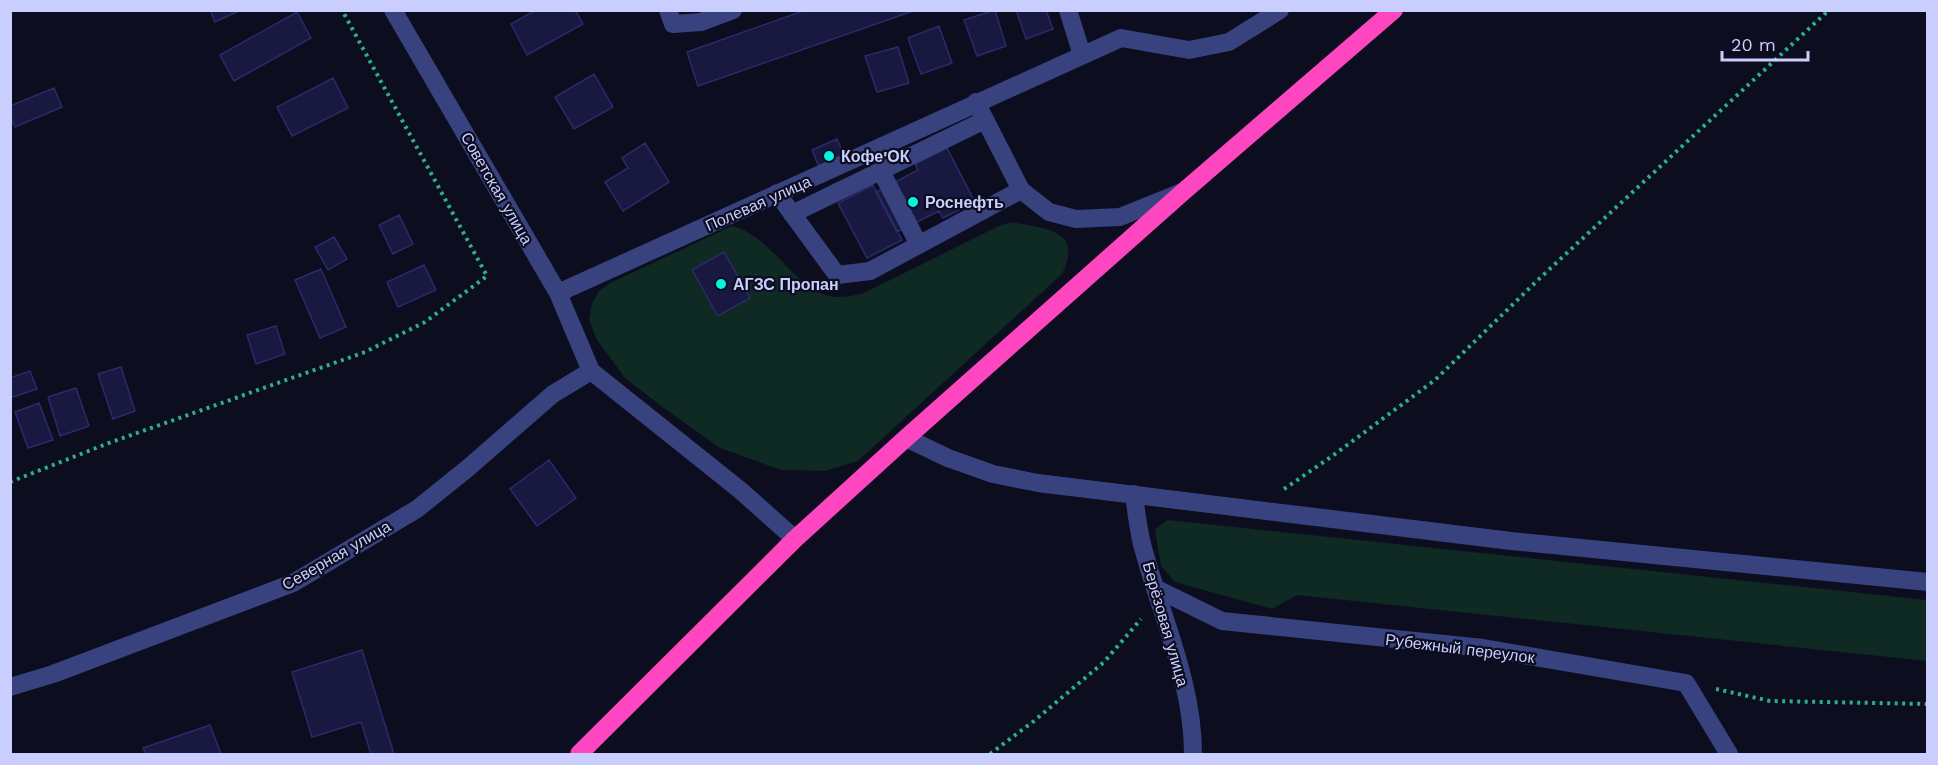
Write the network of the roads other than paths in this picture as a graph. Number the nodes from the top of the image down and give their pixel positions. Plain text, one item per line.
1 (393, 10) edge
2 (668, 10) edge
3 (733, 10) edge
4 (1068, 10) edge
5 (1280, 10) edge
6 (1394, 10) edge
7 (1082, 55) junction
8 (976, 102) junction
9 (985, 120) junction
10 (881, 171) junction
11 (1021, 190) junction
12 (1184, 192) junction
13 (777, 193) junction
14 (792, 214) junction
15 (919, 245) junction
16 (558, 293) junction
17 (591, 371) junction
18 (906, 438) junction
19 (1134, 494) junction
20 (795, 539) junction
21 (1928, 582) edge
22 (1157, 589) junction
23 (10, 687) edge
24 (579, 754) edge
25 (1193, 754) edge
26 (1729, 754) edge

1 - 16 street, Советская улица
2 - 3 street
4 - 7 street
5 - 7 street, Полевая улица
6 - 12 highway
7 - 8 street, Полевая улица
8 - 9 street
8 - 13 street, Полевая улица
9 - 10 street
9 - 11 street
10 - 14 street
10 - 15 street
11 - 12 street
11 - 15 street
12 - 18 highway
13 - 14 street
13 - 16 street, Полевая улица
14 - 15 street
16 - 17 street, Советская улица
17 - 20 street
17 - 23 street, Северная улица
18 - 19 street
18 - 20 highway
19 - 21 street
19 - 22 street, Берёзовая улица
20 - 24 highway
22 - 25 street, Берёзовая улица
22 - 26 street, Рубежный переулок

